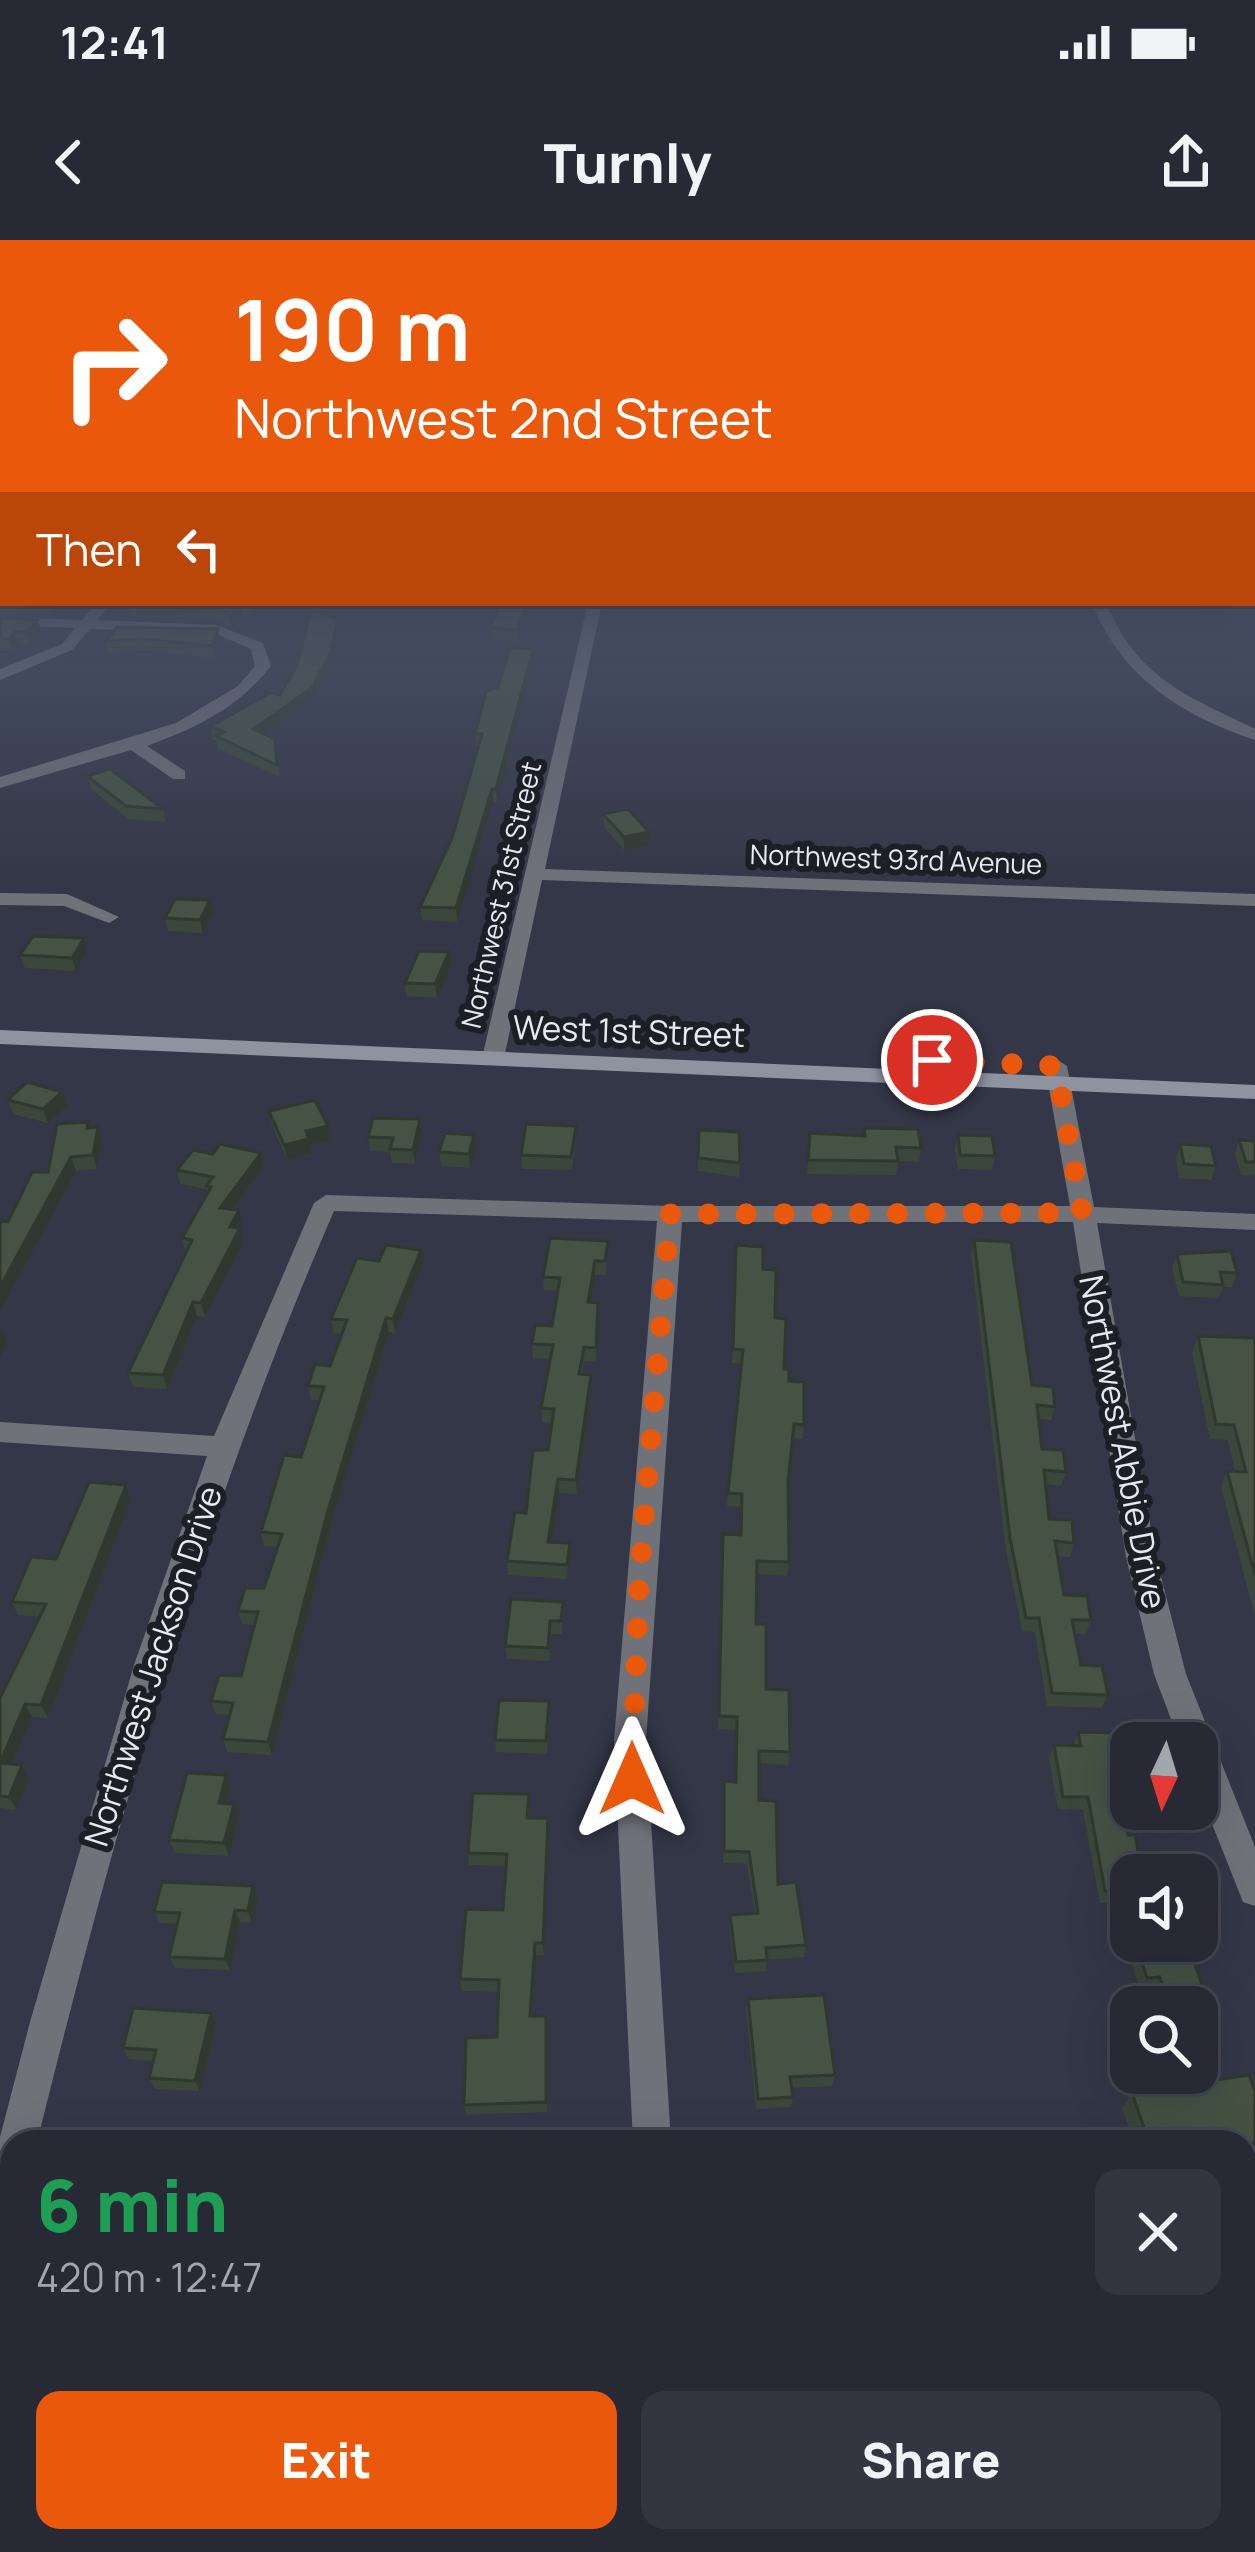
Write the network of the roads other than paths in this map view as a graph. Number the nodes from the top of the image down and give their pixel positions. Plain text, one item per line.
1 (262, 667) edge
2 (581, 667) edge
3 (1135, 667) edge
4 (1255, 735) edge
5 (130, 742) junction
6 (179, 775) dead end
7 (0, 783) edge
8 (535, 874) junction
9 (0, 899) edge
10 (1255, 900) edge
11 (109, 916) dead end
12 (0, 1020) edge
13 (0, 1037) edge
14 (495, 1050) junction
15 (1057, 1074) junction
16 (1255, 1074) edge
17 (1255, 1092) edge
18 (1082, 1213) junction
19 (670, 1214) junction
20 (1255, 1222) edge
21 (0, 1432) edge
22 (224, 1447) junction
23 (1188, 1722) edge
24 (1218, 1797) edge
25 (1255, 1890) edge
26 (21, 2130) edge
27 (651, 2130) edge

1 - 5 street
2 - 8 street, Northwest 31st Street
3 - 4 street
5 - 6 street
5 - 7 street
8 - 10 street, Northwest 93rd Avenue
8 - 14 street, Northwest 31st Street
9 - 11 street
12 - 14 main road, West 1st Street
13 - 14 main road, West 1st Street
14 - 15 main road, West 1st Street
15 - 16 main road, West 1st Street
15 - 17 main road, West 1st Street
15 - 18 street, Northwest Abbie Drive
18 - 19 street
18 - 20 street
18 - 23 street, Northwest Abbie Drive
19 - 22 street, Northwest Jackson Drive
19 - 27 street
21 - 22 street
22 - 26 street, Northwest Jackson Drive
24 - 25 street, Northwest Abbie Drive

